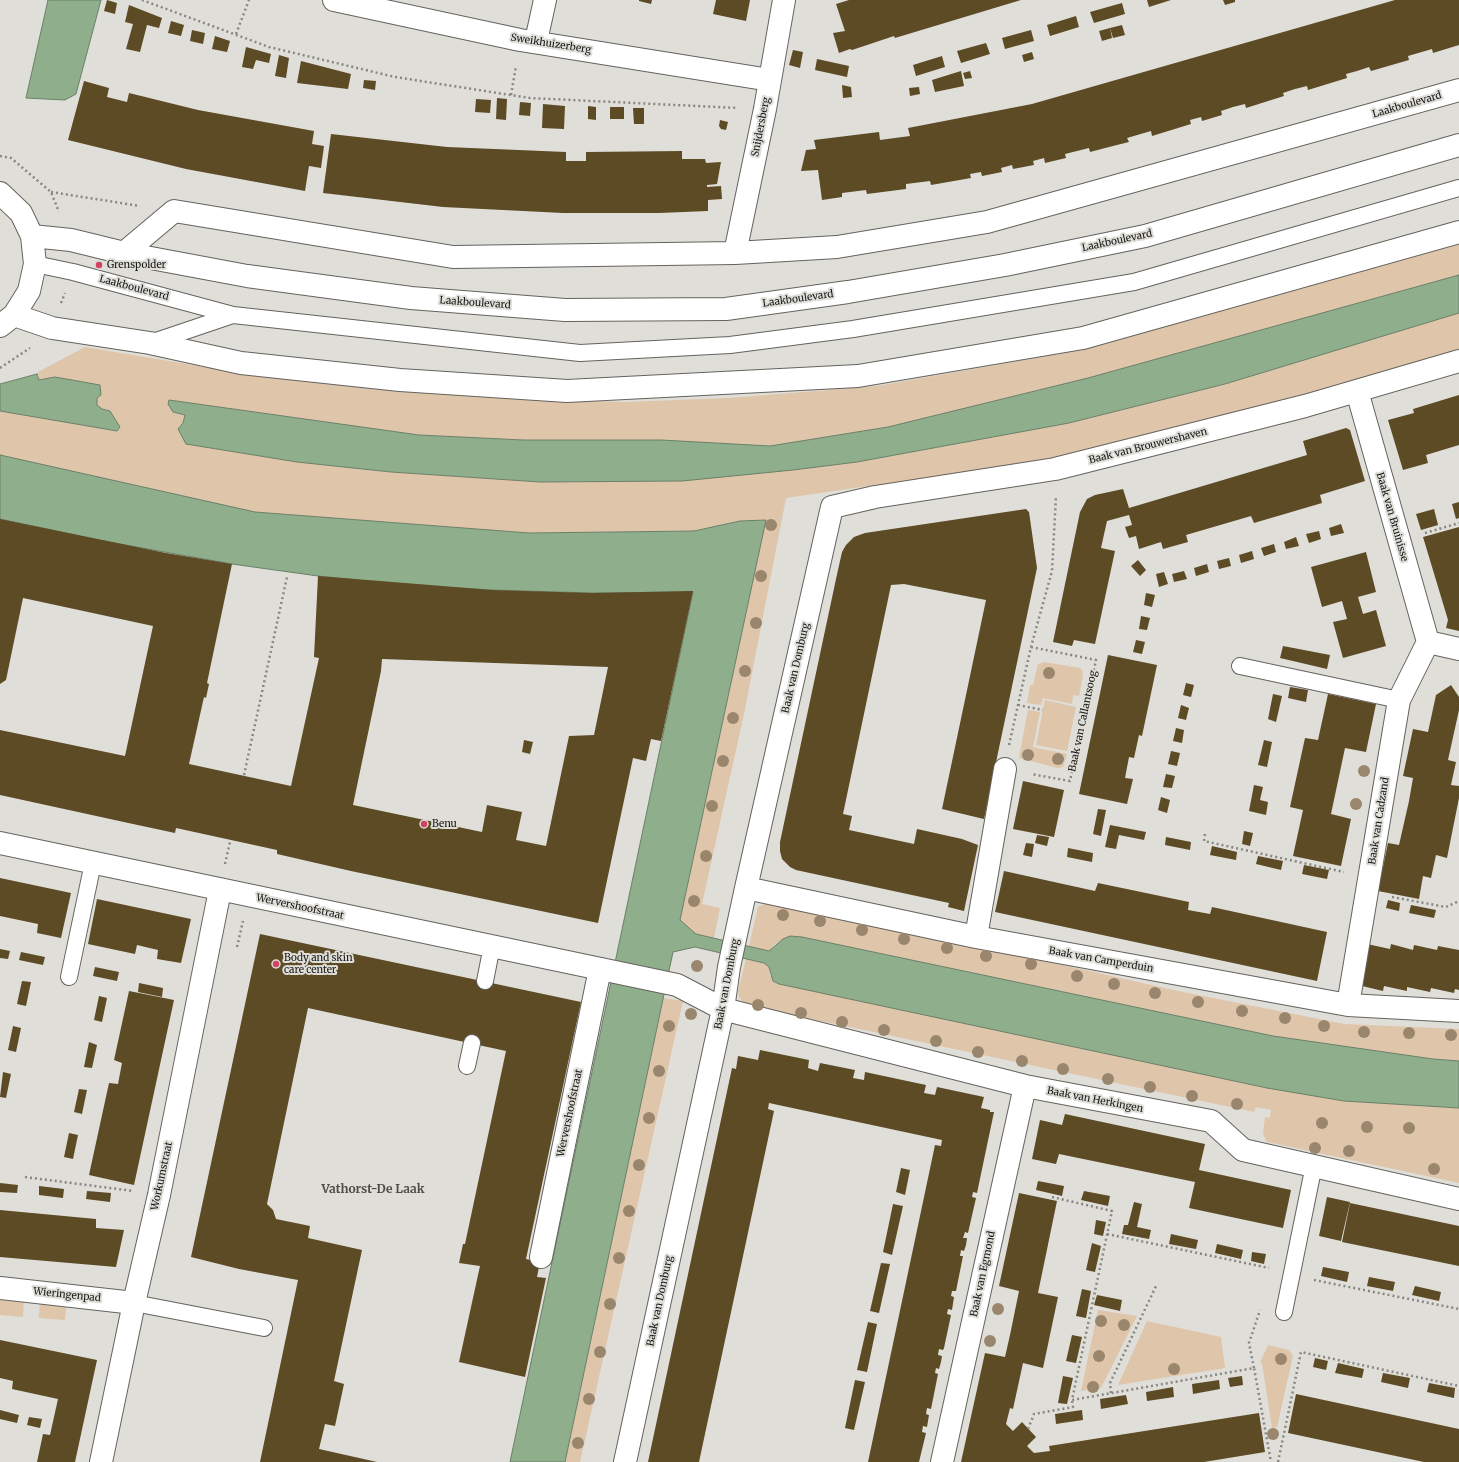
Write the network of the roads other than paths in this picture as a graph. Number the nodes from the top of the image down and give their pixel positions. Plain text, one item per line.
1 (334, 0) edge
2 (545, 0) edge
3 (784, 0) edge
4 (385, 5) edge
5 (536, 41) junction
6 (770, 80) junction
7 (1459, 90) edge
8 (1459, 145) edge
9 (1459, 188) edge
10 (0, 193) edge
11 (1459, 232) edge
12 (32, 236) junction
13 (124, 253) junction
14 (735, 253) junction
15 (35, 264) junction
16 (233, 315) junction
17 (7, 320) edge
18 (150, 343) junction
19 (1459, 361) edge
20 (1357, 391) junction
21 (832, 507) joint
22 (1428, 642) junction
23 (1459, 649) edge
24 (1240, 666) dead end
25 (1400, 700) junction
26 (1004, 769) road end
27 (0, 843) edge
28 (93, 863) junction
29 (746, 888) junction
30 (220, 890) junction
31 (976, 937) junction
32 (492, 946) junction
33 (603, 969) junction
34 (69, 977) dead end
35 (485, 982) dead end
36 (1348, 1005) junction
37 (723, 1009) junction
38 (1459, 1011) edge
39 (472, 1043) dead end
40 (467, 1066) dead end
41 (1025, 1086) junction
42 (1314, 1165) junction
43 (1459, 1199) edge
44 (541, 1257) dead end
45 (0, 1288) edge
46 (134, 1302) junction
47 (1284, 1312) dead end
48 (264, 1328) dead end
49 (101, 1462) edge
50 (625, 1462) edge
51 (942, 1462) edge

1 - 4 street, Sweikhuizerberg
2 - 5 street
3 - 6 street, Snijdersberg
4 - 5 street, Sweikhuizerberg
5 - 6 street, Sweikhuizerberg
6 - 14 street, Snijdersberg
7 - 14 street, Laakboulevard
8 - 13 street, Laakboulevard
9 - 16 lane, Laakboulevard
10 - 12 street
11 - 18 street, Laakboulevard
12 - 13 street, Laakboulevard
12 - 15 street
13 - 14 street, Laakboulevard
15 - 16 lane, Laakboulevard
15 - 17 street
16 - 18 lane, Laakboulevard
17 - 18 street, Laakboulevard
19 - 20 street, Baak van Brouwershaven
20 - 21 street, Baak van Brouwershaven
20 - 22 street, Baak van Bruinisse
21 - 29 street, Baak van Domburg
22 - 23 street
22 - 25 street, Baak van Cadzand
24 - 25 lane
25 - 36 street, Baak van Cadzand
26 - 31 street
27 - 28 street, Wervershoofstraat
28 - 30 street, Wervershoofstraat
28 - 34 lane
29 - 31 street, Baak van Camperduin
29 - 37 street, Baak van Domburg
30 - 32 street, Wervershoofstraat
30 - 46 street, Workumstraat
31 - 36 street, Baak van Camperduin
32 - 33 street, Wervershoofstraat
32 - 35 lane
33 - 37 street, Wervershoofstraat
33 - 44 street, Wervershoofstraat
36 - 38 street, Baak van Camperduin
37 - 41 street, Baak van Herkingen
37 - 50 street, Baak van Domburg
39 - 40 lane
41 - 42 street, Baak van Herkingen
41 - 51 street, Baak van Egmond
42 - 43 street, Baak van Herkingen
42 - 47 lane
45 - 46 street, Wieringenpad
46 - 48 lane
46 - 49 street, Workumstraat

